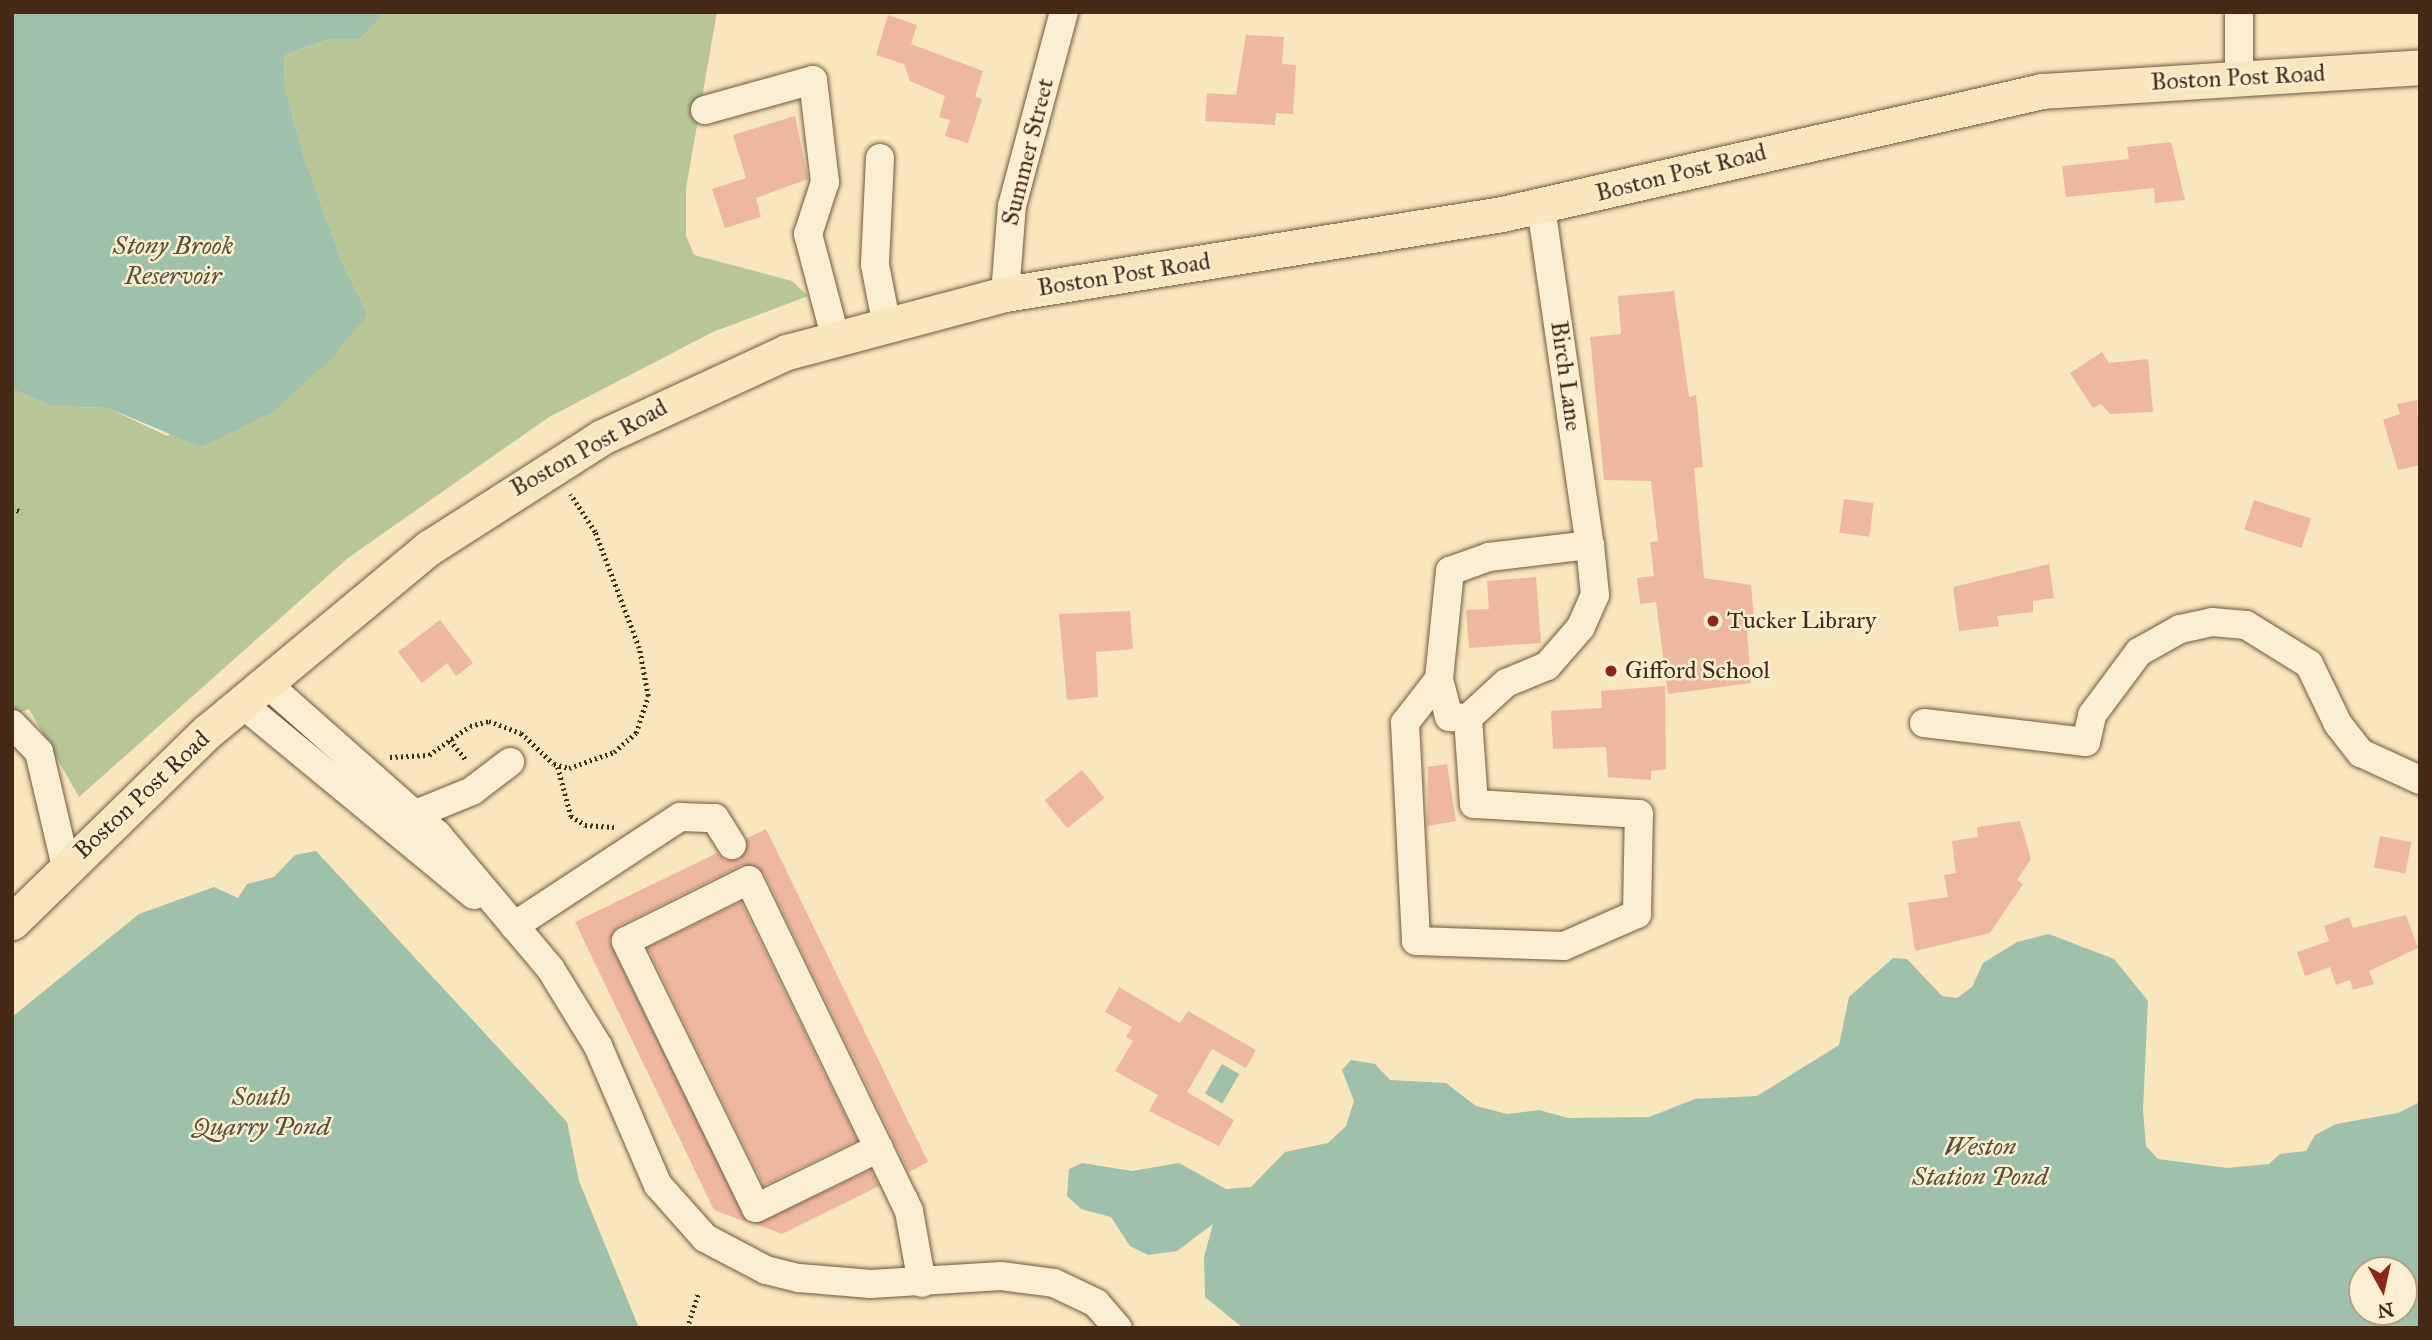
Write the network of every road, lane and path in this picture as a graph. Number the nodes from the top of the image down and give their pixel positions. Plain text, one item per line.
1 (1064, 12) edge
2 (2239, 12) edge
3 (2420, 67) edge
4 (2239, 79) junction
5 (705, 110) dead end
6 (880, 159) dead end
7 (1541, 207) junction
8 (1005, 294) junction
9 (886, 321) junction
10 (835, 336) junction
11 (569, 494) dead end
12 (12, 508) edge
13 (22, 512) dead end
14 (1590, 545) junction
15 (1439, 679) junction
16 (253, 692) junction
17 (1468, 718) junction
18 (1924, 723) dead end
19 (12, 724) edge
20 (381, 761) dead end
21 (510, 762) dead end
22 (2420, 780) edge
23 (416, 814) junction
24 (732, 845) dead end
25 (66, 867) junction
26 (17, 908) edge
27 (514, 926) junction
28 (879, 1148) junction
29 (922, 1283) junction
30 (698, 1294) dead end
31 (687, 1328) edge
32 (1118, 1328) edge

1 - 8 street, Summer Street
2 - 4 street
3 - 4 main road, Boston Post Road
4 - 7 main road, Boston Post Road
5 - 10 street
6 - 9 street
7 - 8 main road, Boston Post Road
7 - 14 street, Birch Lane
8 - 9 main road, Boston Post Road
9 - 10 main road, Boston Post Road
10 - 16 main road, Boston Post Road
11 - 20 path
12 - 13 path
14 - 15 street
14 - 17 street, Birch Lane
15 - 17 street
15 - 17 street
16 - 23 street
16 - 25 main road, Boston Post Road
16 - 27 street
18 - 22 street
19 - 25 street
21 - 23 street
23 - 27 street
24 - 27 street
25 - 26 main road, Boston Post Road
27 - 29 street
28 - 28 street
28 - 29 street
29 - 32 street
30 - 31 path

